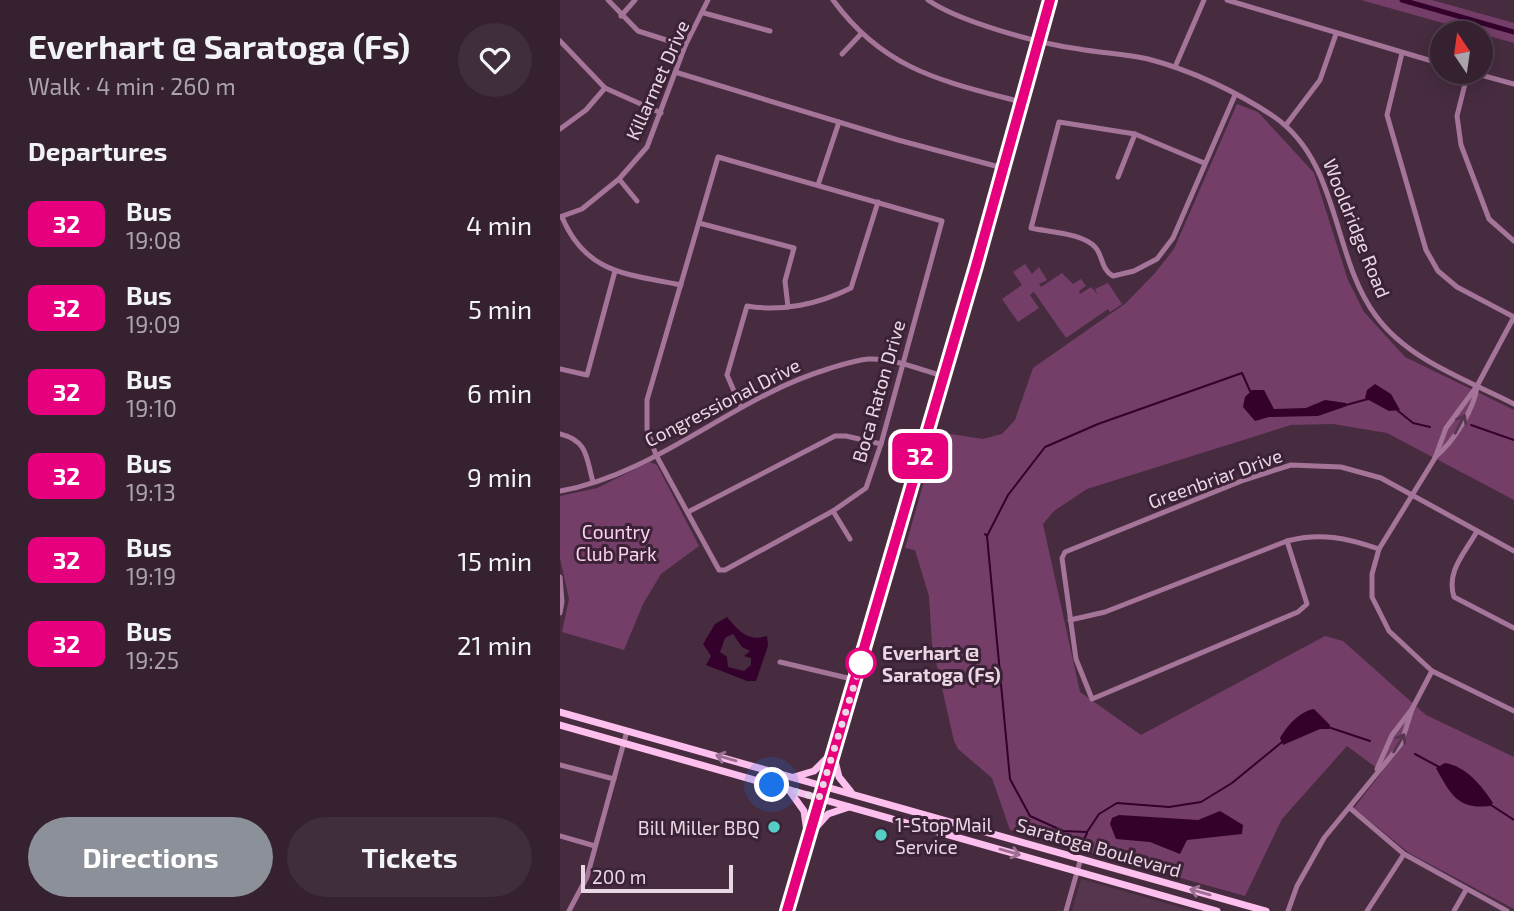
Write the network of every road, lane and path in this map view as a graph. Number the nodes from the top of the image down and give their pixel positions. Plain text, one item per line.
1 (608, 0) edge
2 (635, 0) edge
3 (708, 0) edge
4 (832, 0) edge
5 (928, 0) edge
6 (1050, 0) edge
7 (1204, 0) edge
8 (1227, 0) edge
9 (704, 13) junction
10 (621, 16) junction
11 (770, 32) dead end
12 (862, 34) junction
13 (1336, 34) junction
14 (1039, 40) junction
15 (560, 41) edge
16 (685, 47) junction
17 (1402, 53) junction
18 (842, 54) dead end
19 (1430, 61) edge
20 (1175, 67) junction
21 (675, 72) junction
22 (1493, 78) edge
23 (1466, 84) edge
24 (1514, 84) edge
25 (605, 88) junction
26 (1234, 95) junction
27 (1021, 102) junction
28 (661, 113) junction
29 (839, 122) junction
30 (1286, 125) junction
31 (560, 129) edge
32 (1135, 134) junction
33 (1204, 163) junction
34 (1003, 168) junction
35 (1118, 177) dead end
36 (619, 179) junction
37 (818, 186) junction
38 (638, 201) dead end
39 (877, 202) junction
40 (561, 217) edge
41 (699, 223) junction
42 (1514, 241) edge
43 (615, 271) junction
44 (681, 285) junction
45 (788, 307) junction
46 (1514, 317) edge
47 (903, 365) junction
48 (560, 369) edge
49 (942, 376) junction
50 (1477, 386) junction
51 (1514, 404) edge
52 (741, 407) junction
53 (560, 434) edge
54 (881, 444) junction
55 (656, 455) junction
56 (1435, 458) junction
57 (593, 482) junction
58 (560, 491) edge
59 (1412, 495) junction
60 (833, 511) junction
61 (688, 512) junction
62 (1476, 533) junction
63 (850, 539) dead end
64 (1287, 541) junction
65 (1379, 549) junction
66 (1514, 551) edge
67 (560, 578) edge
68 (560, 613) edge
69 (1070, 620) junction
70 (1514, 628) edge
71 (779, 662) dead end
72 (1432, 671) junction
73 (856, 680) junction
74 (1412, 709) junction
75 (1514, 711) edge
76 (560, 712) edge
77 (560, 725) edge
78 (627, 731) junction
79 (623, 743) junction
80 (834, 752) junction
81 (560, 765) edge
82 (1376, 772) junction
83 (791, 777) junction
84 (614, 779) junction
85 (823, 786) junction
86 (788, 789) junction
87 (855, 794) junction
88 (819, 798) junction
89 (850, 807) junction
90 (1350, 808) junction
91 (560, 836) edge
92 (806, 843) junction
93 (594, 846) junction
94 (1404, 854) junction
95 (1081, 858) junction
96 (1077, 870) junction
97 (1466, 890) junction
98 (569, 911) edge
99 (787, 911) edge
100 (1066, 911) edge
101 (1217, 911) edge
102 (1266, 911) edge
103 (1288, 911) edge
104 (1367, 911) edge
105 (1454, 911) edge
106 (1507, 911) edge

1 - 10 street
2 - 10 street
3 - 9 street, Killarmet Drive
4 - 12 street
5 - 14 street, Wooldridge Road
6 - 14 main road
7 - 20 street
8 - 13 street
9 - 11 street
9 - 16 street, Killarmet Drive
10 - 16 street
12 - 18 street
12 - 27 street
13 - 17 street
13 - 30 street
14 - 20 street, Wooldridge Road
14 - 27 main road
15 - 25 street
16 - 21 street, Killarmet Drive
17 - 19 street
17 - 46 street
20 - 26 street, Wooldridge Road
21 - 28 street, Killarmet Drive
21 - 29 street
22 - 24 street
23 - 42 street
25 - 28 street
25 - 31 street
26 - 30 street, Wooldridge Road
26 - 33 street
27 - 34 main road
28 - 36 street, Killarmet Drive
29 - 34 street
29 - 37 street
30 - 50 street, Wooldridge Road
32 - 33 street
32 - 33 street
32 - 35 street
34 - 49 main road
36 - 38 street
36 - 40 street, Killarmet Drive
37 - 39 street
37 - 41 street
39 - 45 street
39 - 47 street, Boca Raton Drive
40 - 43 street
41 - 44 street
41 - 45 street
43 - 44 street
43 - 48 street
44 - 55 street
45 - 52 street
46 - 50 street
47 - 49 street, Congressional Drive
47 - 52 street, Congressional Drive
47 - 54 street, Boca Raton Drive
49 - 73 main road
50 - 51 street, Wooldridge Road
50 - 56 street
56 -> 50 street
52 - 55 street, Congressional Drive
53 - 57 street
54 - 60 street, Boca Raton Drive
54 - 61 street
55 - 57 street, Congressional Drive
55 - 61 street
56 - 59 street
57 - 58 street, Congressional Drive
59 - 62 street, Greenbriar Drive
59 - 65 street
59 - 69 street, Greenbriar Drive
60 - 61 street, Boca Raton Drive
60 - 63 street
62 - 66 street, Greenbriar Drive
62 - 70 street
64 - 65 street
64 - 69 street
64 - 69 street, Greenbriar Drive
65 - 72 street
67 - 68 street
71 - 73 street
72 - 74 street
72 - 75 street
73 - 80 main road
74 - 82 street
82 -> 74 street
76 - 78 main road, Saratoga Boulevard
77 - 79 main road, Saratoga Boulevard
78 - 79 street
83 -> 78 main road, Saratoga Boulevard
79 - 84 street
79 - 86 main road, Saratoga Boulevard
80 - 83 main road
80 - 85 main road
80 - 87 main road
81 - 84 street
82 - 90 street
83 - 85 main road, Saratoga Boulevard
84 - 93 street
85 - 87 main road, Saratoga Boulevard
85 - 88 main road
86 - 88 main road, Saratoga Boulevard
86 - 92 main road
87 - 95 main road, Saratoga Boulevard
88 - 89 main road, Saratoga Boulevard
88 - 92 main road
89 - 92 main road
89 -> 96 main road, Saratoga Boulevard
90 - 94 street
90 - 103 street
91 - 93 street
92 - 99 main road
93 - 98 street
94 - 97 street
94 - 104 street
95 - 96 street
102 -> 95 main road, Saratoga Boulevard
96 - 100 street
96 - 101 main road, Saratoga Boulevard
97 - 105 street
97 - 106 street

